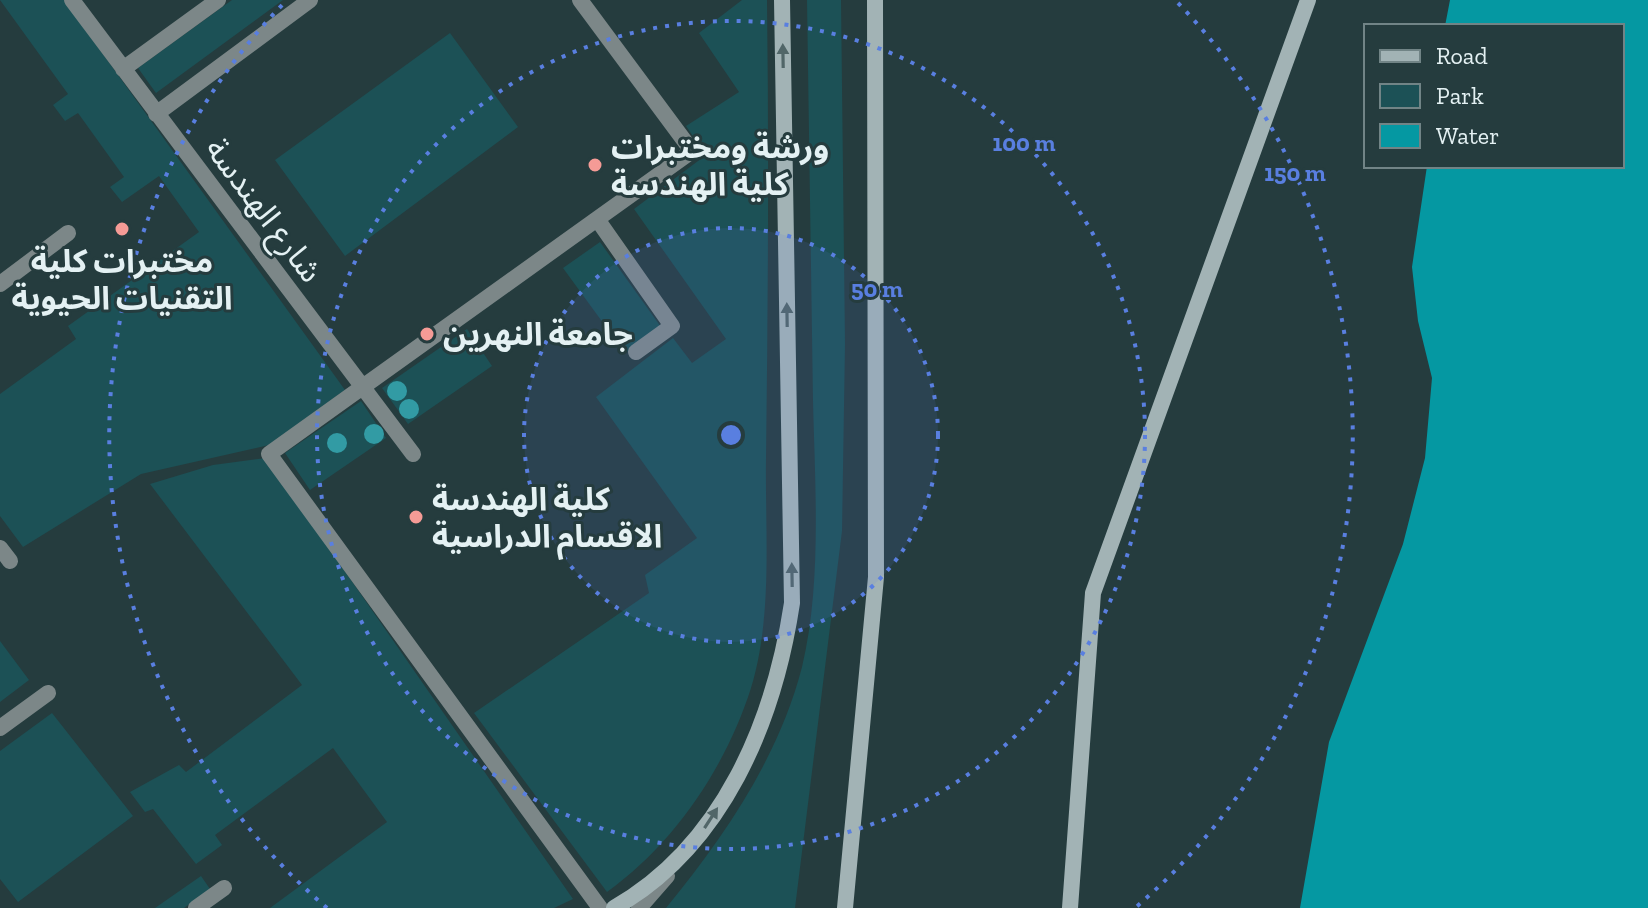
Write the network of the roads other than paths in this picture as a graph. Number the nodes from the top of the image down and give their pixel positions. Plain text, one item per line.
1 (72, 0) edge
2 (218, 0) edge
3 (310, 0) edge
4 (580, 0) edge
5 (782, 0) edge
6 (875, 0) edge
7 (1308, 0) edge
8 (123, 69) junction
9 (156, 114) junction
10 (597, 219) junction
11 (68, 233) dead end
12 (0, 284) edge
13 (636, 352) dead end
14 (362, 387) junction
15 (413, 454) dead end
16 (48, 693) dead end
17 (0, 728) edge
18 (686, 855) junction
19 (224, 888) dead end
20 (196, 908) edge
21 (600, 908) edge
22 (614, 908) edge
23 (639, 908) edge
24 (845, 908) edge
25 (1070, 908) edge

1 - 8 lane, شارع الهندسة
2 - 8 lane
3 - 9 lane
4 - 10 lane
18 -> 5 street
6 - 24 street
7 - 25 street
8 - 9 lane, شارع الهندسة
9 - 14 lane, شارع الهندسة
10 - 13 lane
10 - 14 lane
11 - 12 lane
14 - 15 lane, شارع الهندسة
14 - 21 lane
16 - 17 lane
18 - 22 street
18 - 23 lane
19 - 20 lane

